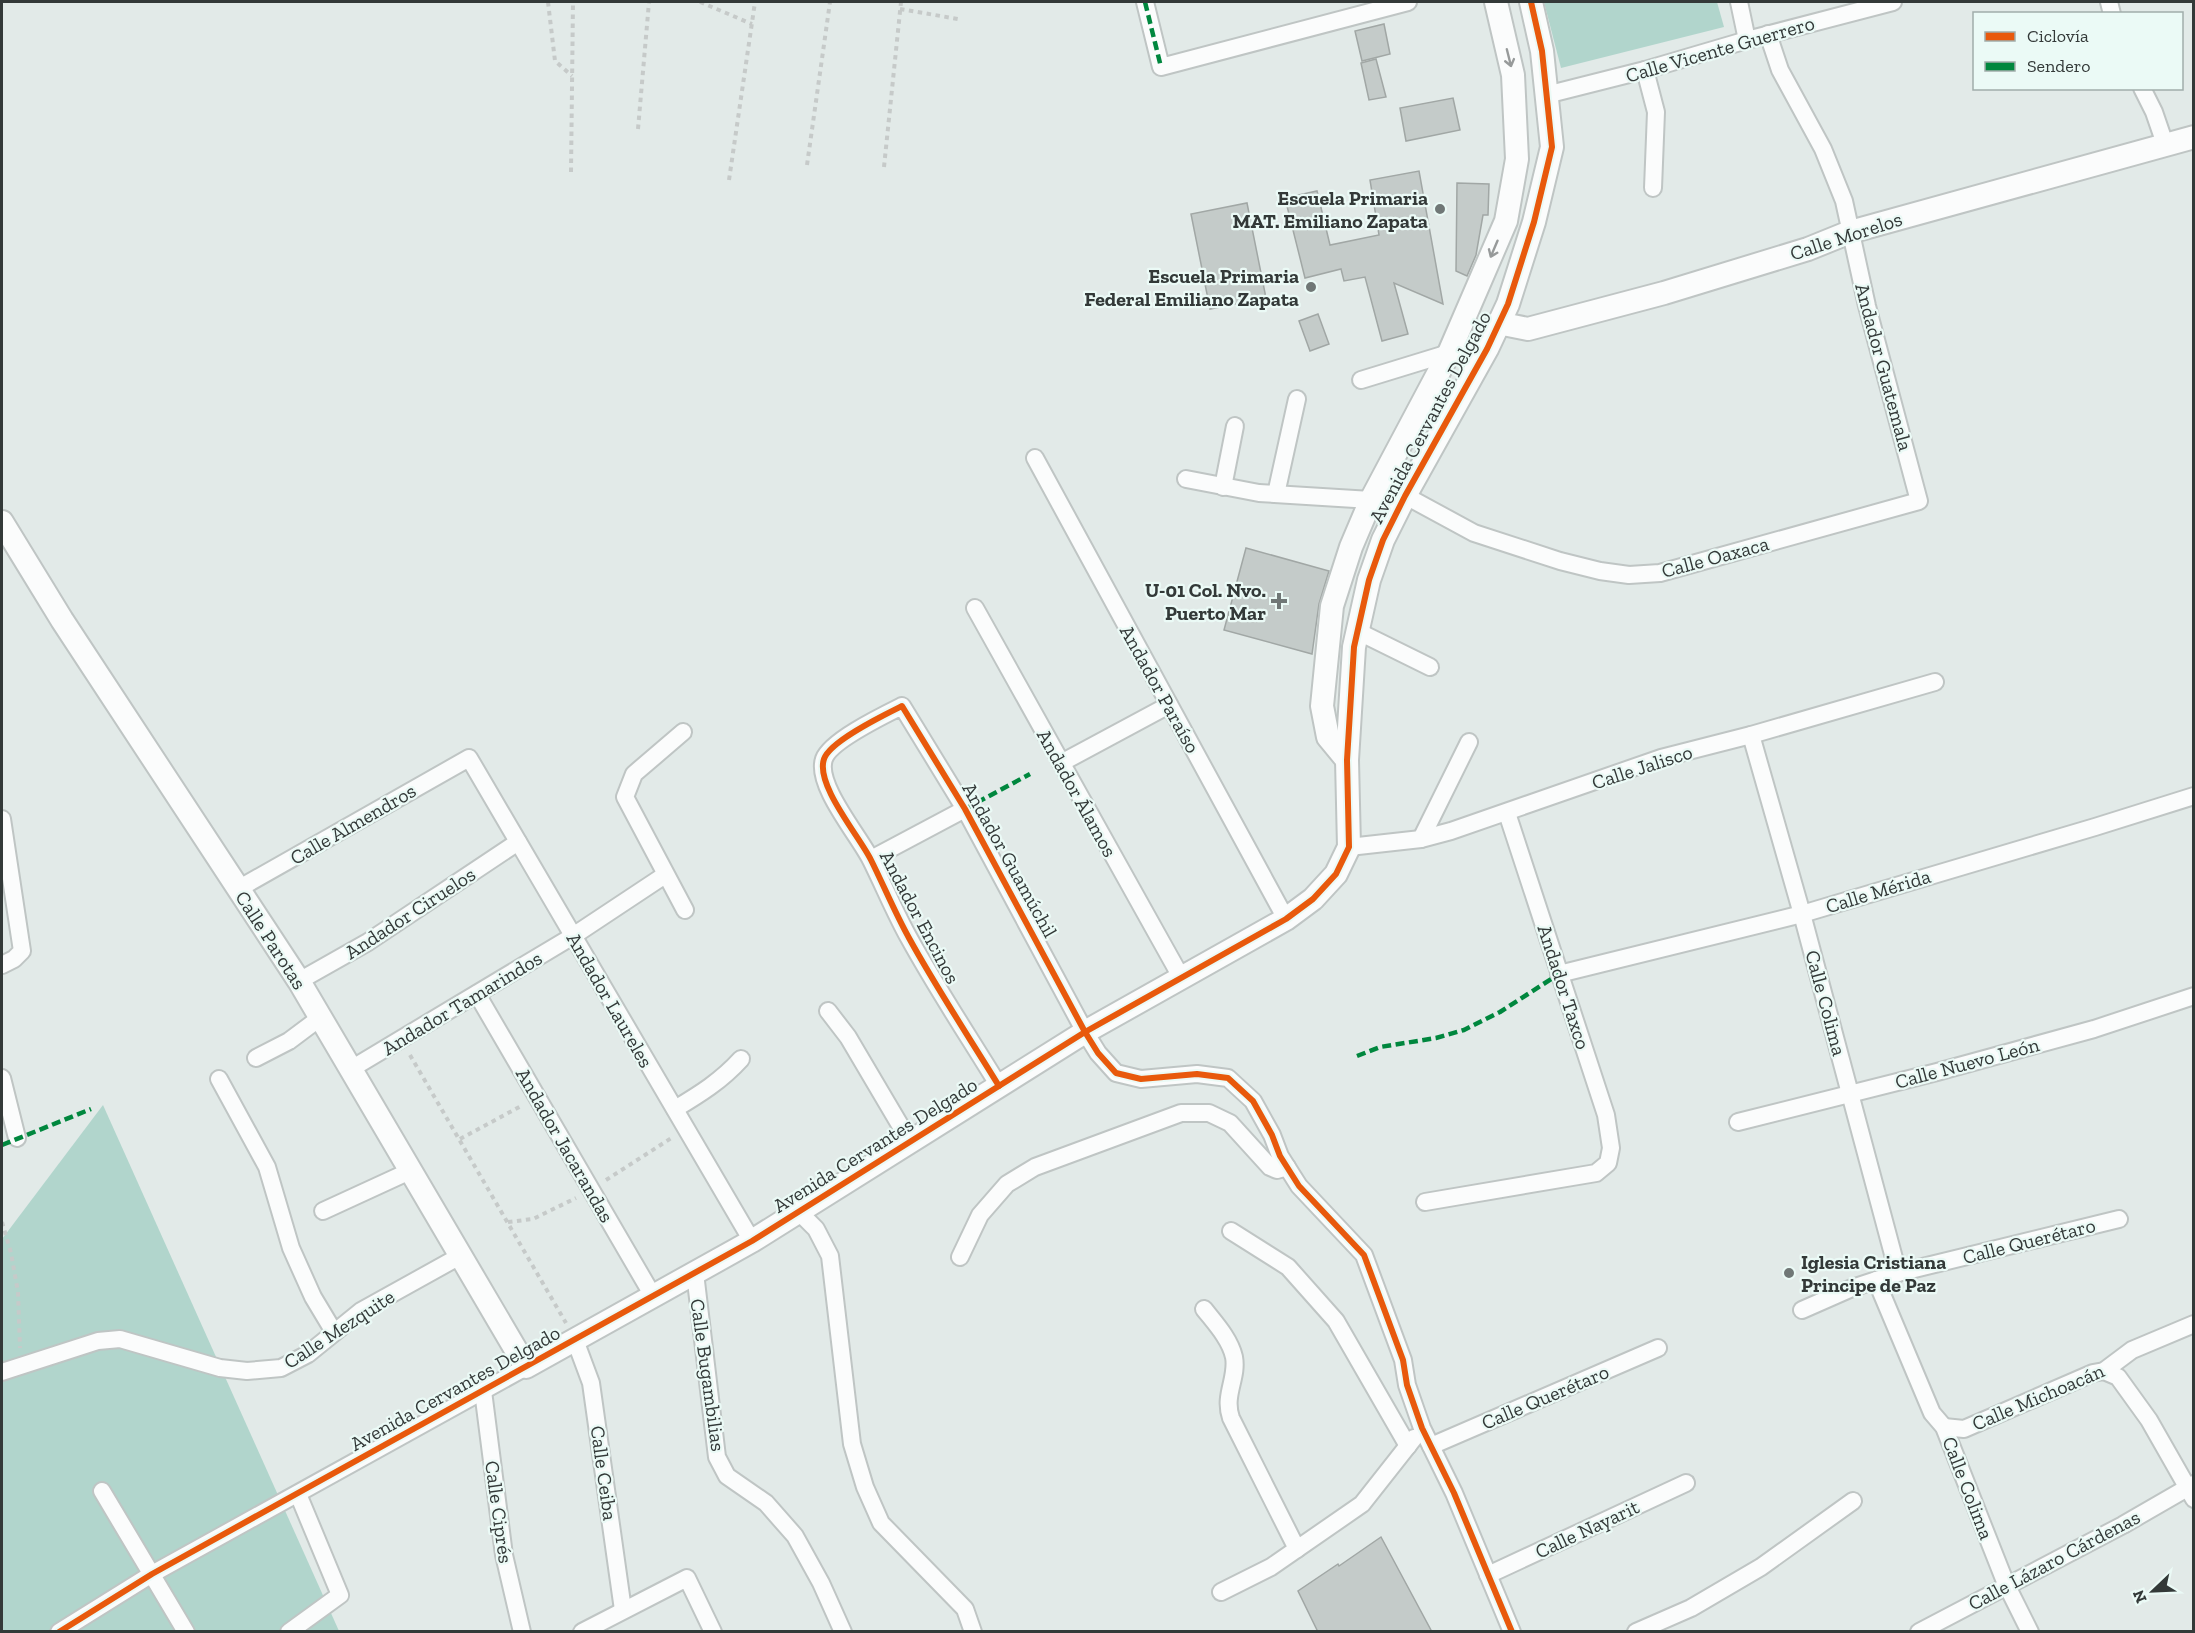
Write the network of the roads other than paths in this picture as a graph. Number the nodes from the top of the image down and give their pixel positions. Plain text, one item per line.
1 (1145, 2) edge
2 (1408, 2) edge
3 (1496, 2) edge
4 (1531, 2) edge
5 (1739, 2) edge
6 (1893, 2) edge
7 (1768, 34) junction
8 (1747, 40) junction
9 (1645, 70) junction
10 (2143, 90) edge
11 (1546, 95) junction
12 (2193, 136) edge
13 (2165, 144) junction
14 (1653, 188) dead end
15 (1851, 232) junction
16 (1498, 323) junction
17 (1487, 349) junction
18 (1449, 353) junction
19 (1361, 380) dead end
20 (1297, 399) dead end
21 (1235, 426) dead end
22 (1035, 458) dead end
23 (1186, 480) dead end
24 (1223, 487) junction
25 (1375, 491) junction
26 (1276, 494) junction
27 (1405, 496) junction
28 (1919, 501) joint
29 (2, 522) edge
30 (975, 608) dead end
31 (1356, 639) junction
32 (1328, 644) junction
33 (1430, 667) dead end
34 (1935, 682) dead end
35 (1169, 705) junction
36 (683, 732) dead end
37 (1751, 735) junction
38 (1469, 742) dead end
39 (469, 758) joint
40 (824, 759) joint
41 (1347, 760) junction
42 (1061, 763) junction
43 (2193, 796) edge
44 (965, 809) junction
45 (1507, 813) junction
46 (2, 819) edge
47 (1421, 839) junction
48 (518, 842) junction
49 (1349, 848) junction
50 (871, 859) junction
51 (665, 875) junction
52 (238, 890) junction
53 (685, 910) dead end
54 (1802, 914) junction
55 (1286, 919) junction
56 (573, 936) junction
57 (2, 965) edge
58 (1559, 975) junction
59 (1181, 977) junction
60 (299, 981) junction
61 (477, 994) junction
62 (2193, 996) edge
63 (828, 1011) dead end
64 (321, 1017) junction
65 (1085, 1032) junction
66 (256, 1058) dead end
67 (741, 1059) dead end
68 (351, 1069) junction
69 (2, 1078) edge
70 (219, 1079) dead end
71 (999, 1086) junction
72 (1849, 1094) junction
73 (675, 1109) junction
74 (1738, 1122) dead end
75 (18, 1138) dead end
76 (910, 1142) junction
77 (1287, 1167) junction
78 (410, 1171) junction
79 (1425, 1202) dead end
80 (323, 1210) dead end
81 (799, 1212) junction
82 (2120, 1219) dead end
83 (1231, 1232) dead end
84 (752, 1241) junction
85 (460, 1256) junction
86 (960, 1257) dead end
87 (695, 1273) junction
88 (1898, 1273) junction
89 (1876, 1280) junction
90 (653, 1296) junction
91 (1204, 1309) dead end
92 (1802, 1310) dead end
93 (2193, 1324) edge
94 (334, 1332) junction
95 (575, 1340) junction
96 (1658, 1348) dead end
97 (526, 1367) junction
98 (2104, 1371) junction
99 (2, 1372) edge
100 (483, 1391) junction
101 (1944, 1427) junction
102 (1422, 1428) junction
103 (1408, 1446) junction
104 (1431, 1446) junction
105 (1686, 1483) dead end
106 (2192, 1490) edge
107 (102, 1491) dead end
108 (298, 1494) junction
109 (1853, 1501) dead end
110 (1297, 1549) junction
111 (152, 1574) junction
112 (1488, 1575) junction
113 (2006, 1584) junction
114 (1221, 1592) dead end
115 (623, 1610) junction
116 (58, 1632) edge
117 (186, 1632) edge
118 (289, 1632) edge
119 (522, 1632) edge
120 (582, 1632) edge
121 (713, 1632) edge
122 (843, 1632) edge
123 (973, 1632) edge
124 (1512, 1632) edge
125 (1636, 1632) edge
126 (1919, 1632) edge
127 (2030, 1632) edge

1 - 2 street
3 -> 18 street
4 - 11 street, Avenida Cervantes Delgado
5 - 8 street
6 - 7 street, Calle Vicente Guerrero
7 - 8 street, Calle Vicente Guerrero
7 - 15 street, Andador Guatemala
8 - 9 street, Calle Vicente Guerrero
9 - 11 street, Calle Vicente Guerrero
9 - 14 street
10 - 13 street
11 - 16 street, Avenida Cervantes Delgado
12 - 13 street, Calle Morelos
13 - 15 street, Calle Morelos
15 - 16 street, Calle Morelos
15 - 28 street, Andador Guatemala
16 - 17 street, Avenida Cervantes Delgado
17 - 18 street
17 - 27 street, Avenida Cervantes Delgado
18 - 19 street
18 - 25 street
20 - 26 street
21 - 24 street
22 - 35 street, Andador Paraíso
23 - 24 street, Calle Oaxaca
24 - 26 street, Calle Oaxaca
25 - 26 street, Calle Oaxaca
25 - 27 street, Calle Oaxaca
25 - 32 street
27 - 28 street, Calle Oaxaca
27 - 31 street, Avenida Cervantes Delgado
29 - 52 street, Calle Parotas
30 - 42 street, Andador Álamos
31 - 32 street
31 - 33 street
31 - 41 street, Avenida Cervantes Delgado
32 - 41 street
34 - 37 street, Calle Jalisco
35 - 42 street
35 - 55 street, Andador Paraíso
36 - 51 street
37 - 45 street, Calle Jalisco
37 - 54 street, Calle Colima
38 - 47 street
39 - 48 street, Andador Laureles
39 - 52 street, Calle Almendros
40 - 44 street, Andador Guamúchil
40 - 50 street, Andador Encinos
41 - 49 street, Avenida Cervantes Delgado
42 - 59 street, Andador Álamos
43 - 54 street, Calle Mérida
44 - 50 street
44 - 65 street, Andador Guamúchil
45 - 47 street, Calle Jalisco
45 - 58 street, Andador Taxco
46 - 57 street
47 - 49 street, Calle Jalisco
48 - 56 street, Andador Laureles
48 - 60 street, Andador Ciruelos
49 - 55 street, Avenida Cervantes Delgado
50 - 71 street, Andador Encinos
51 - 53 street
51 - 56 street, Andador Tamarindos
52 - 60 street, Calle Parotas
54 - 58 street, Calle Mérida
54 - 72 street, Calle Colima
55 - 59 street, Avenida Cervantes Delgado
56 - 61 street, Andador Tamarindos
56 - 73 street, Andador Laureles
58 - 79 street, Andador Taxco
59 - 65 street, Avenida Cervantes Delgado
60 - 64 street, Calle Parotas
61 - 68 street, Andador Tamarindos
61 - 90 street, Andador Jacarandas
62 - 72 street, Calle Nuevo León
63 - 76 street
64 - 66 street
64 - 68 street, Calle Parotas
65 - 71 street, Avenida Cervantes Delgado
65 - 77 street
67 - 73 street
68 - 78 street, Calle Parotas
69 - 75 street
70 - 94 street
71 - 76 street, Avenida Cervantes Delgado
72 - 74 street, Calle Nuevo León
72 - 88 street, Calle Colima
73 - 84 street, Andador Laureles
76 - 81 street, Avenida Cervantes Delgado
77 - 86 street
77 - 102 street
78 - 80 street
78 - 85 street, Calle Parotas
81 - 84 street, Avenida Cervantes Delgado
81 - 123 street
82 - 88 street, Calle Querétaro
83 - 103 street
84 - 87 street, Avenida Cervantes Delgado
85 - 94 street, Calle Mezquite
85 - 97 street, Calle Parotas
87 - 90 street, Avenida Cervantes Delgado
87 - 122 street, Calle Bugambilias
88 - 89 street, Calle Querétaro
89 - 92 street, Calle Querétaro
89 - 101 street, Calle Colima
90 - 95 street, Avenida Cervantes Delgado
91 - 110 street
93 - 98 street, Calle Michoacán
94 - 99 street, Calle Mezquite
95 - 97 street, Avenida Cervantes Delgado
95 - 115 street, Calle Ceiba
96 - 104 street, Calle Querétaro
97 - 100 street, Avenida Cervantes Delgado
98 - 101 street, Calle Michoacán
98 - 106 street
100 - 108 street, Avenida Cervantes Delgado
100 - 119 street, Calle Ciprés
101 - 113 street, Calle Colima
102 - 103 street
102 - 104 street
103 - 110 street
104 - 112 street
105 - 112 street, Calle Nayarit
106 - 113 street, Calle Lázaro Cárdenas
107 - 111 street
108 - 111 street, Avenida Cervantes Delgado
108 - 118 street
109 - 125 street
110 - 114 street
111 - 116 street, Avenida Cervantes Delgado
111 - 117 street
112 - 124 street
113 - 126 street, Calle Lázaro Cárdenas
113 - 127 street, Calle Colima
115 - 120 street
115 - 121 street

